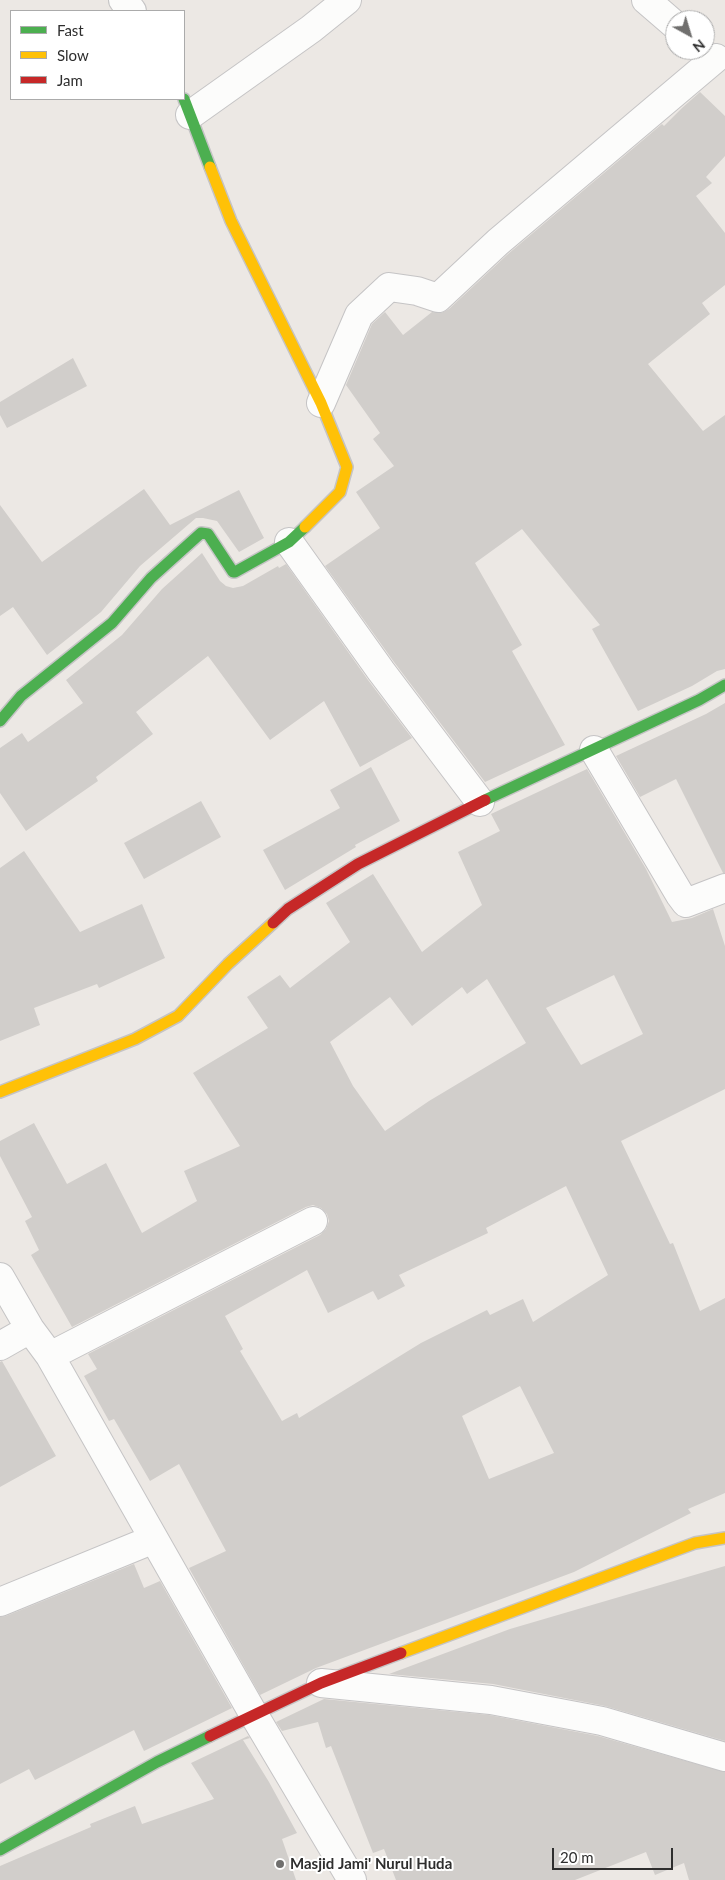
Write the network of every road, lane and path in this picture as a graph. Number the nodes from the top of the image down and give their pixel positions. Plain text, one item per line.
1 (347, 0) edge
2 (646, 0) edge
3 (665, 16) edge
4 (713, 60) edge
5 (187, 107) edge
6 (321, 403) junction
7 (289, 542) junction
8 (725, 685) edge
9 (0, 721) edge
10 (594, 750) junction
11 (480, 802) junction
12 (725, 888) edge
13 (0, 1092) edge
14 (313, 1220) dead end
15 (0, 1277) edge
16 (30, 1329) junction
17 (0, 1346) edge
18 (50, 1356) junction
19 (725, 1538) edge
20 (154, 1539) junction
21 (0, 1602) edge
22 (321, 1683) junction
23 (254, 1715) junction
24 (725, 1756) edge
25 (0, 1850) edge
26 (352, 1880) edge

1 - 5 street
2 - 3 street
4 - 6 street
5 - 6 street
6 - 7 street
7 - 9 street
7 - 11 street
8 - 10 street
10 - 11 street
10 - 12 street
11 - 13 street
14 - 18 street
15 - 16 street
16 - 17 street
16 - 18 street
18 - 20 street
19 - 22 street
20 - 21 street
20 - 23 street
22 - 23 street
22 - 24 street
23 - 25 street
23 - 26 street

